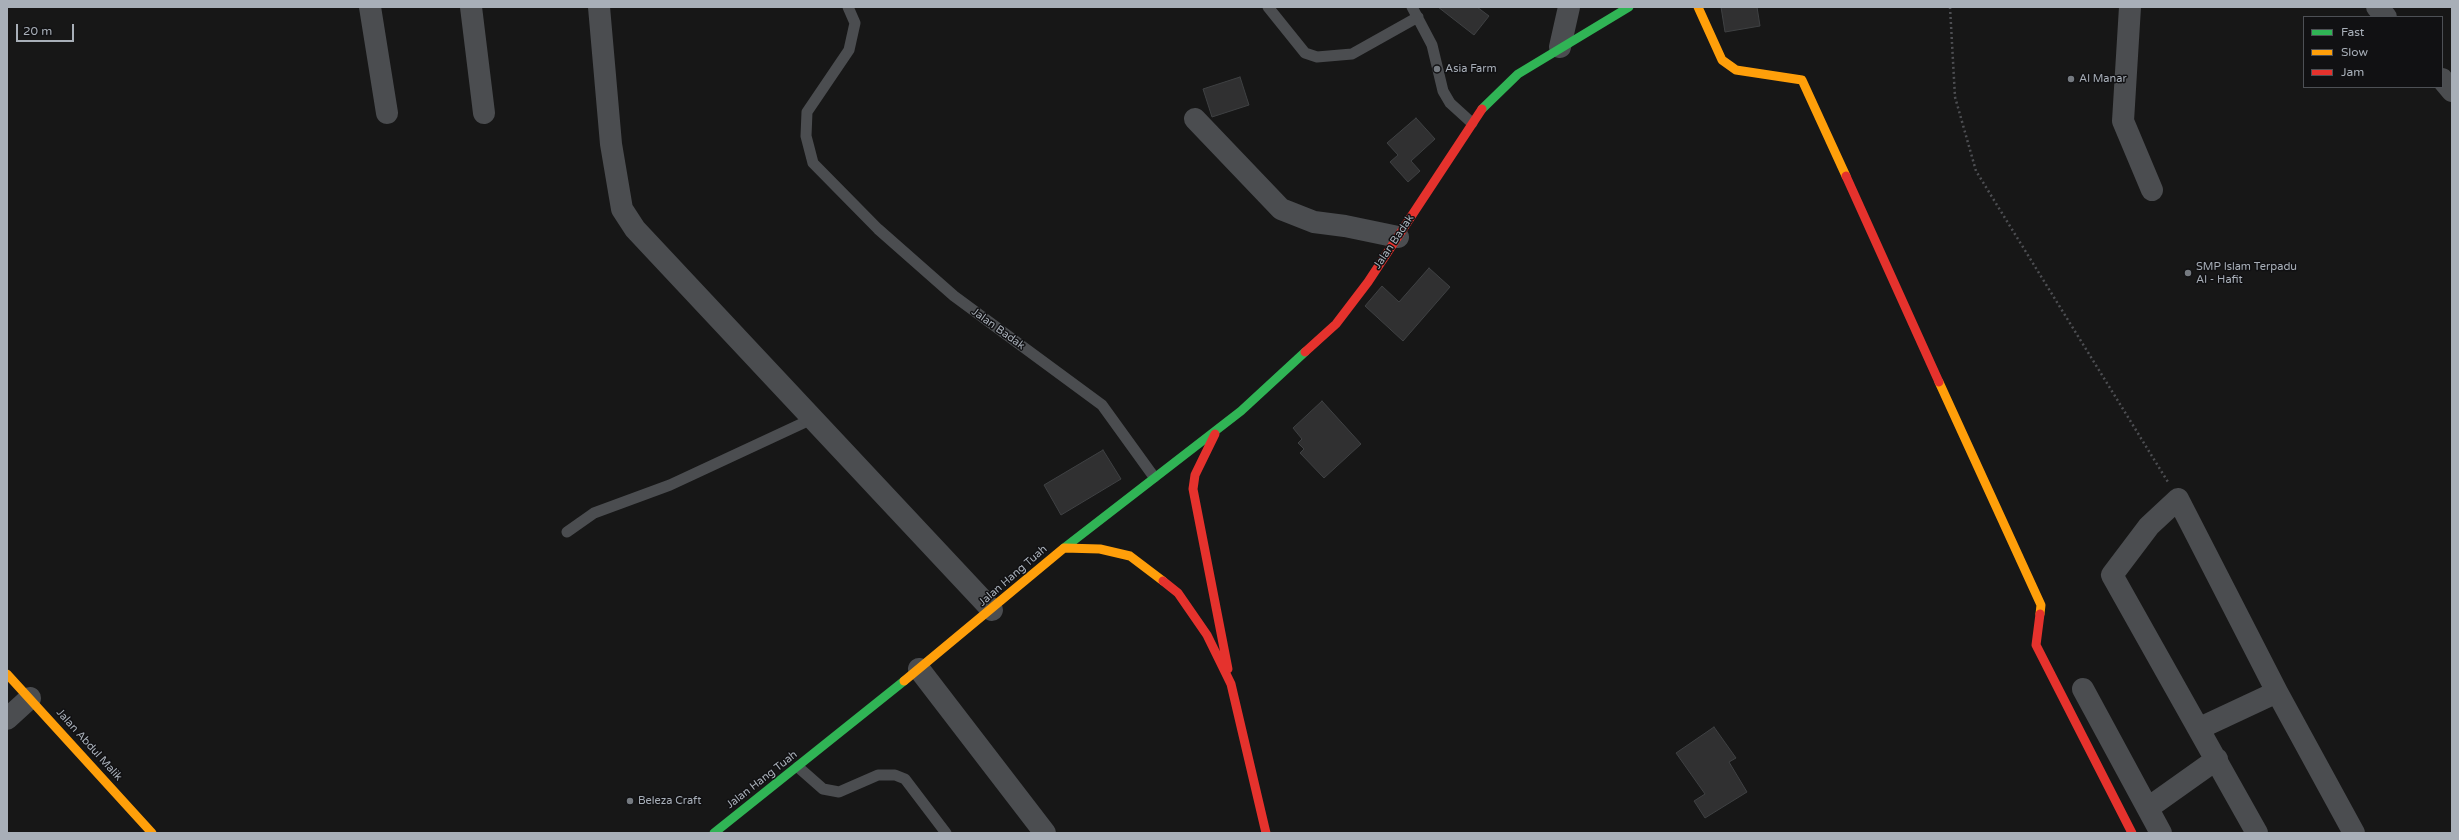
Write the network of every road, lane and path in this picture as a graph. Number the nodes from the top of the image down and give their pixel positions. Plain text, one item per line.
1 (370, 7) edge
2 (471, 7) edge
3 (599, 7) edge
4 (848, 7) edge
5 (1268, 7) edge
6 (1412, 7) edge
7 (1569, 7) edge
8 (1629, 7) edge
9 (1698, 7) edge
10 (1950, 7) edge
11 (2130, 7) edge
12 (2376, 7) edge
13 (2385, 16) edge
14 (1418, 17) junction
15 (1560, 46) junction
16 (2443, 80) edge
17 (2452, 91) edge
18 (387, 113) dead end
19 (484, 113) dead end
20 (1195, 119) dead end
21 (1472, 123) junction
22 (2152, 190) dead end
23 (1398, 237) junction
24 (814, 418) junction
25 (1217, 431) junction
26 (1154, 477) junction
27 (2178, 499) junction
28 (567, 532) dead end
29 (1064, 548) junction
30 (992, 610) junction
31 (919, 669) junction
32 (7, 674) edge
33 (1231, 684) junction
34 (2083, 689) dead end
35 (2277, 692) junction
36 (30, 698) junction
37 (7, 718) edge
38 (2200, 728) junction
39 (2216, 759) junction
40 (798, 768) junction
41 (2148, 808) junction
42 (152, 833) edge
43 (714, 833) edge
44 (946, 833) edge
45 (1045, 833) edge
46 (1266, 833) edge
47 (2132, 833) edge
48 (2161, 833) edge
49 (2257, 833) edge
50 (2354, 833) edge

1 - 18 street
2 - 19 street
3 - 24 street
4 - 26 lane, Jalan Badak
5 - 14 lane
6 - 14 lane
7 - 15 street
8 - 15 street, Jalan Badak
9 - 47 street
10 - 27 path
11 - 22 street
12 - 13 street
14 - 21 lane
15 - 21 street, Jalan Badak
16 - 17 street
20 - 23 street
21 - 23 street, Jalan Badak
23 - 25 street, Jalan Badak
24 - 28 lane
24 - 30 street
25 - 26 street, Jalan Badak
25 - 33 street
26 - 29 street, Jalan Badak
27 - 35 street
27 - 38 street
29 - 30 street, Jalan Hang Tuah
29 - 33 street, Jalan Hang Tuah
30 - 31 street, Jalan Hang Tuah
31 - 40 street, Jalan Hang Tuah
31 - 45 street
32 - 36 street, Jalan Abdul Malik
33 - 46 street, Jalan Hang Tuah
34 - 41 street
35 - 38 street
35 - 50 street
36 - 37 street
36 - 42 street, Jalan Abdul Malik
38 - 39 street
39 - 41 street
39 - 49 street
40 - 43 street, Jalan Hang Tuah
40 - 44 lane
41 - 48 street

